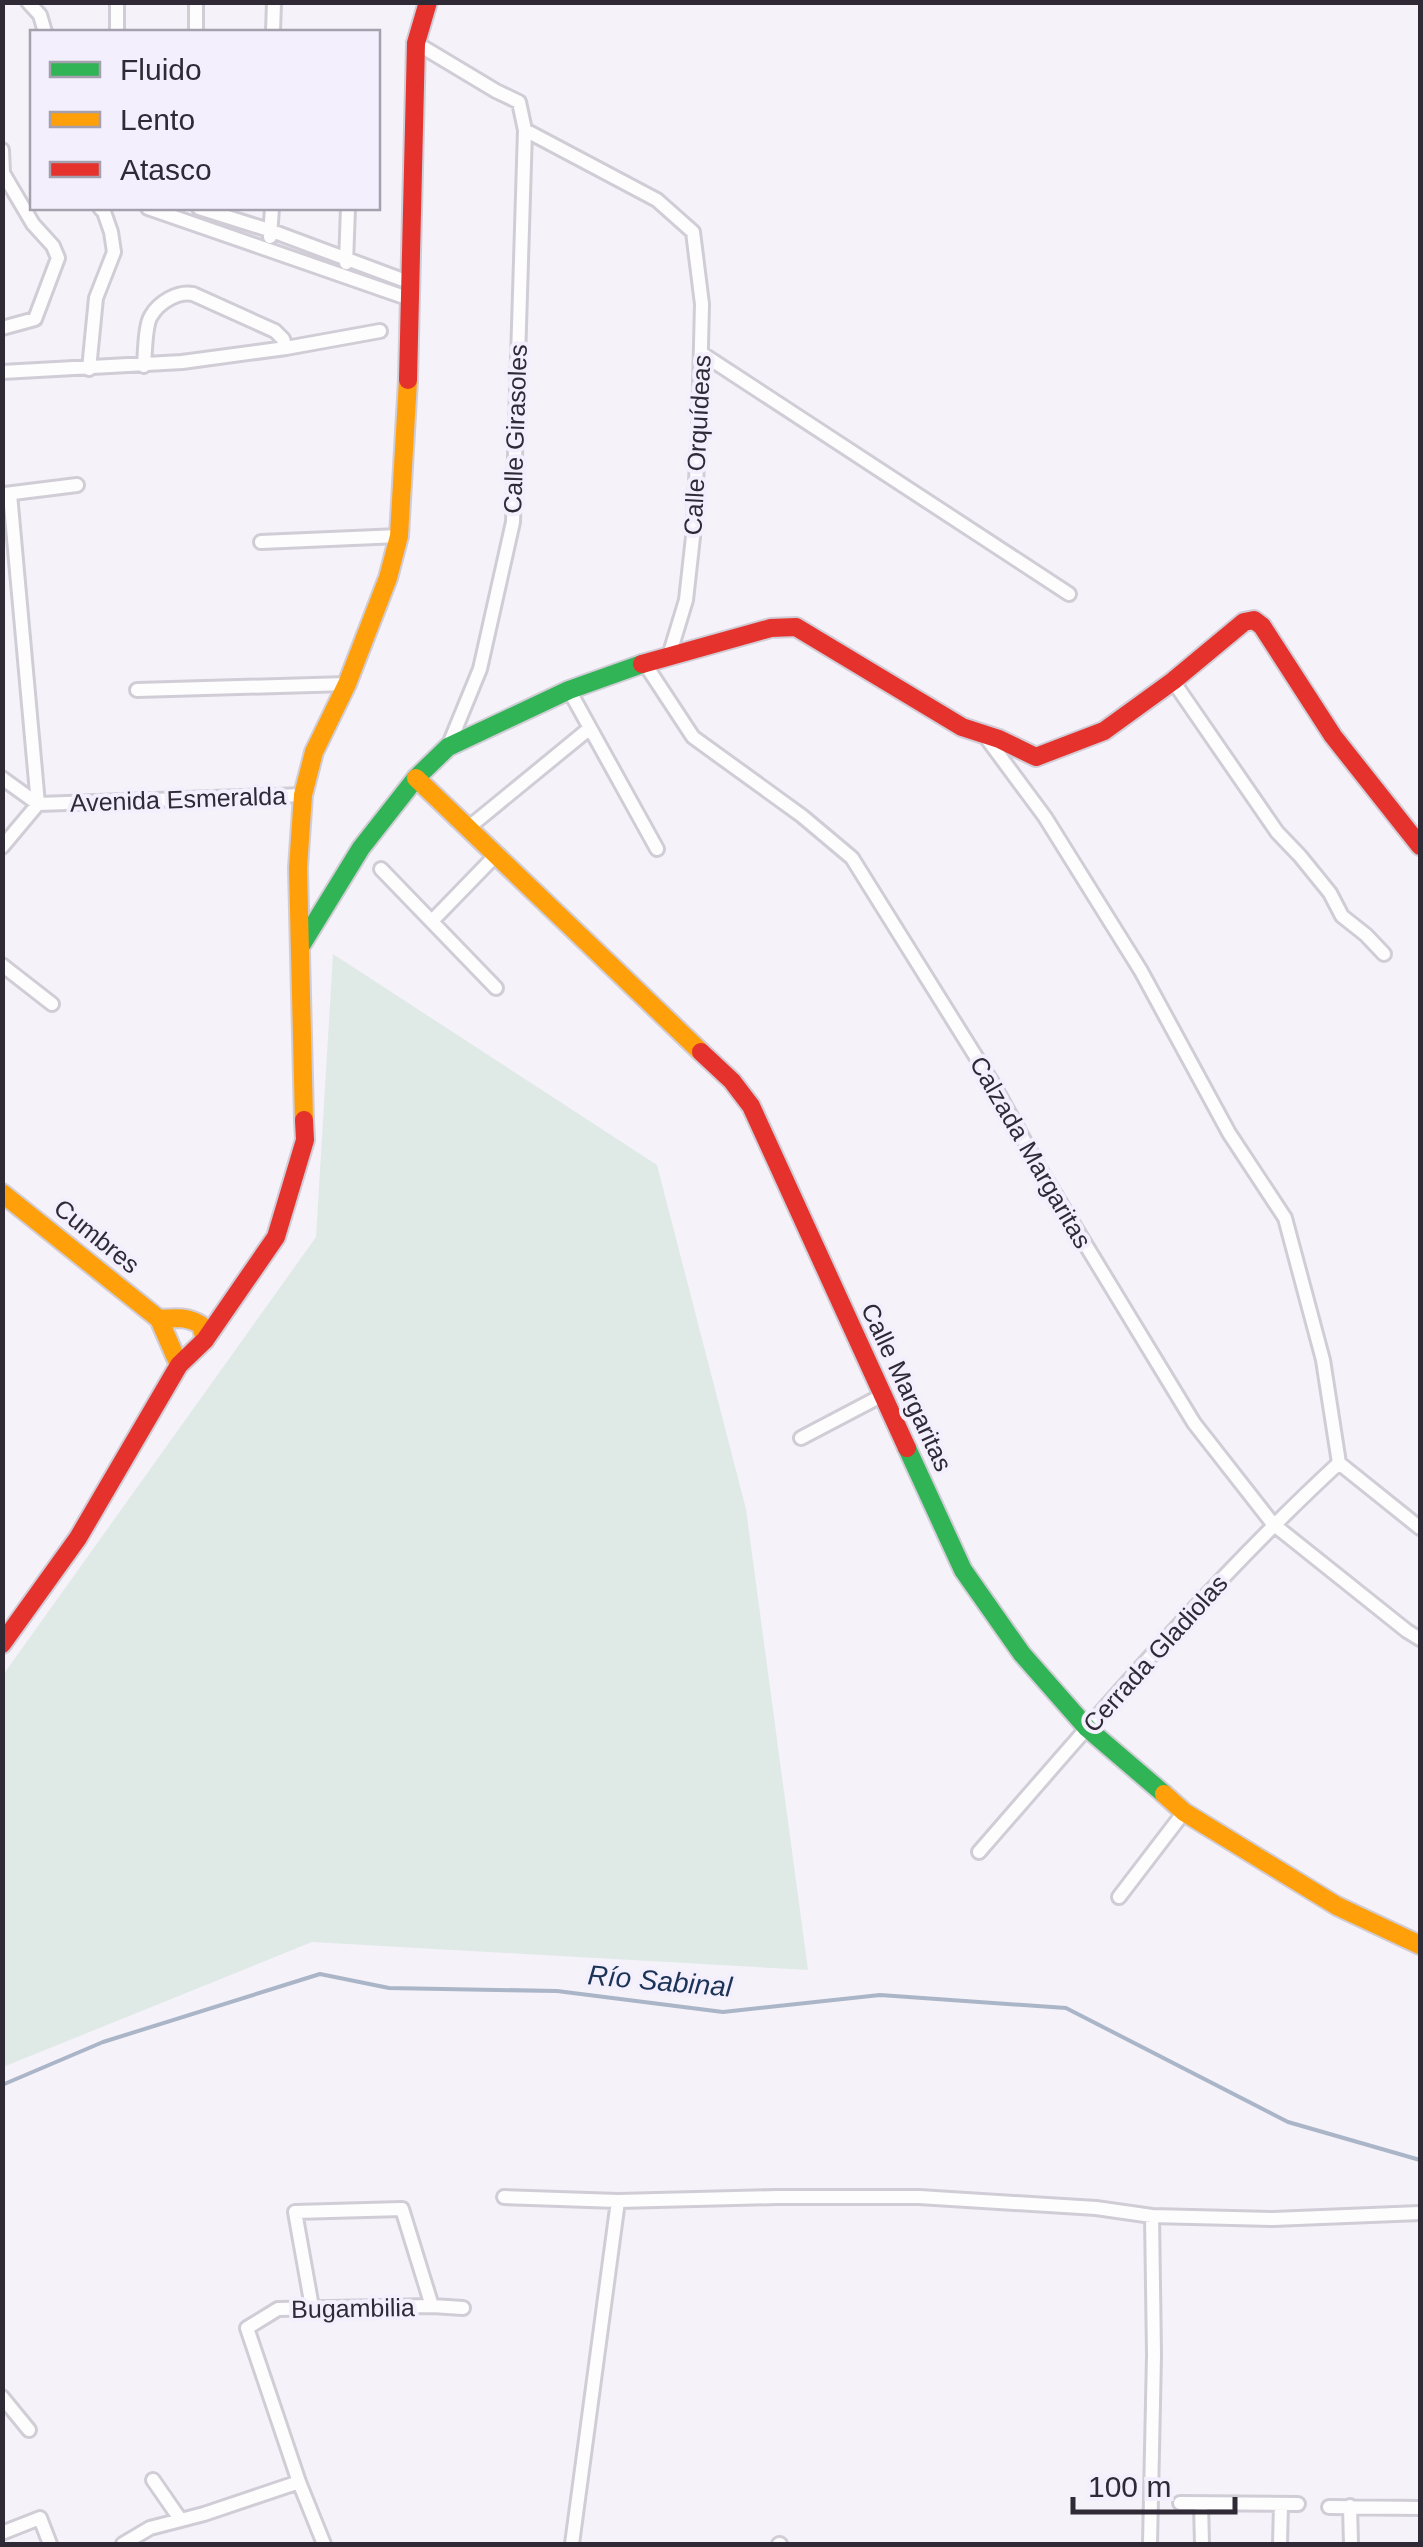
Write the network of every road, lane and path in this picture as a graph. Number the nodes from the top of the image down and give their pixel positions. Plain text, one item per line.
1 (28, 2) edge
2 (117, 2) edge
3 (196, 2) edge
4 (274, 2) edge
5 (428, 2) edge
6 (40, 9) edge
7 (117, 30) edge
8 (196, 30) edge
9 (273, 30) edge
10 (416, 43) junction
11 (524, 130) junction
12 (2, 150) edge
13 (3, 174) edge
14 (103, 210) edge
15 (272, 210) edge
16 (348, 210) edge
17 (194, 212) edge
18 (272, 231) junction
19 (268, 249) junction
20 (347, 259) junction
21 (344, 276) junction
22 (411, 291) junction
23 (2, 328) edge
24 (380, 331) dead end
25 (286, 348) junction
26 (701, 353) junction
27 (144, 366) junction
28 (89, 369) junction
29 (2, 372) edge
30 (77, 485) dead end
31 (6, 494) edge
32 (400, 536) junction
33 (260, 542) dead end
34 (1069, 594) dead end
35 (669, 656) junction
36 (645, 664) junction
37 (1173, 681) junction
38 (347, 684) junction
39 (138, 690) dead end
40 (569, 690) junction
41 (590, 728) junction
42 (984, 734) junction
43 (448, 747) junction
44 (2, 778) edge
45 (416, 778) junction
46 (303, 795) junction
47 (38, 804) junction
48 (468, 828) junction
49 (1420, 846) edge
50 (2, 848) edge
51 (657, 848) dead end
52 (496, 855) junction
53 (382, 869) dead end
54 (433, 920) junction
55 (301, 945) junction
56 (1384, 954) dead end
57 (2, 965) edge
58 (496, 988) dead end
59 (52, 1004) dead end
60 (2, 1193) edge
61 (159, 1318) junction
62 (204, 1340) junction
63 (179, 1366) junction
64 (883, 1395) junction
65 (802, 1438) dead end
66 (1339, 1462) junction
67 (1273, 1524) junction
68 (1420, 1528) edge
69 (1420, 1639) edge
70 (2, 1644) edge
71 (1087, 1728) junction
72 (1184, 1812) junction
73 (979, 1852) dead end
74 (1119, 1897) dead end
75 (1420, 1944) edge
76 (504, 2197) dead end
77 (618, 2201) junction
78 (1420, 2212) edge
79 (1152, 2216) junction
80 (432, 2306) junction
81 (312, 2307) junction
82 (463, 2308) dead end
83 (2, 2397) edge
84 (30, 2430) dead end
85 (153, 2480) dead end
86 (299, 2482) junction
87 (1180, 2503) dead end
88 (1201, 2504) junction
89 (1280, 2504) junction
90 (1298, 2504) dead end
91 (1330, 2506) dead end
92 (1350, 2506) junction
93 (1420, 2508) edge
94 (180, 2519) junction
95 (2, 2532) edge
96 (50, 2544) edge
97 (123, 2544) edge
98 (324, 2544) edge
99 (572, 2544) edge
100 (1150, 2544) edge
101 (1202, 2544) edge
102 (1280, 2544) edge
103 (1351, 2544) edge

1 - 6 street
2 - 7 street
3 - 8 street
4 - 9 street
5 - 10 street
10 - 11 street, Calle Girasoles
10 - 22 street
11 - 26 street, Calle Orquídeas
11 - 43 street, Calle Girasoles
12 - 13 street
13 - 23 street
14 - 28 street
15 - 18 street
16 - 20 street
17 - 18 street
17 - 19 street
18 - 19 street
18 - 20 street
19 - 21 street
20 - 21 street
20 - 22 street
21 - 22 street
22 - 32 street
24 - 25 street
25 - 27 street
25 - 27 street
26 - 34 street
26 - 35 street, Calle Orquídeas
27 - 28 street
28 - 29 street
30 - 31 street
31 - 47 street
32 - 33 street
32 - 38 street
35 - 36 street
35 - 42 street
36 - 40 street
36 - 67 street, Calzada Margaritas
37 - 42 street
37 - 49 street
37 - 56 street
38 - 39 street
38 - 46 street
40 - 41 street
40 - 43 street
41 - 48 street
41 - 51 street
42 - 66 street
43 - 45 street
44 - 47 street, Avenida Esmeralda
45 - 48 street, Calle Margaritas
45 - 55 street
46 - 47 street, Avenida Esmeralda
46 - 55 street
47 - 50 street
48 - 52 street, Calle Margaritas
52 - 54 street
52 - 64 street, Calle Margaritas
53 - 54 street
54 - 58 street
55 - 62 street
57 - 59 street
60 - 61 street, Cumbres
61 - 62 street, Cumbres
61 - 63 street, Cumbres
62 - 63 street
63 - 70 street
64 - 65 street
64 - 71 street, Calle Margaritas
66 - 67 street, Cerrada Gladiolas
66 - 68 street
67 - 69 street, Calzada Margaritas
67 - 71 street, Cerrada Gladiolas
71 - 72 street, Calle Margaritas
71 - 73 street, Cerrada Gladiolas
72 - 74 street
72 - 75 street, Calle Margaritas
76 - 77 street
77 - 79 street
77 - 99 street
78 - 79 street
79 - 100 street
80 - 81 street, Bugambilia
80 - 81 street
80 - 82 street, Bugambilia
81 - 86 street, Bugambilia
83 - 84 street
85 - 94 street
86 - 94 street
86 - 98 street
87 - 88 street
88 - 89 street
88 - 101 street
89 - 90 street
89 - 102 street
91 - 92 street
92 - 93 street
92 - 103 street
94 - 97 street
95 - 96 street

